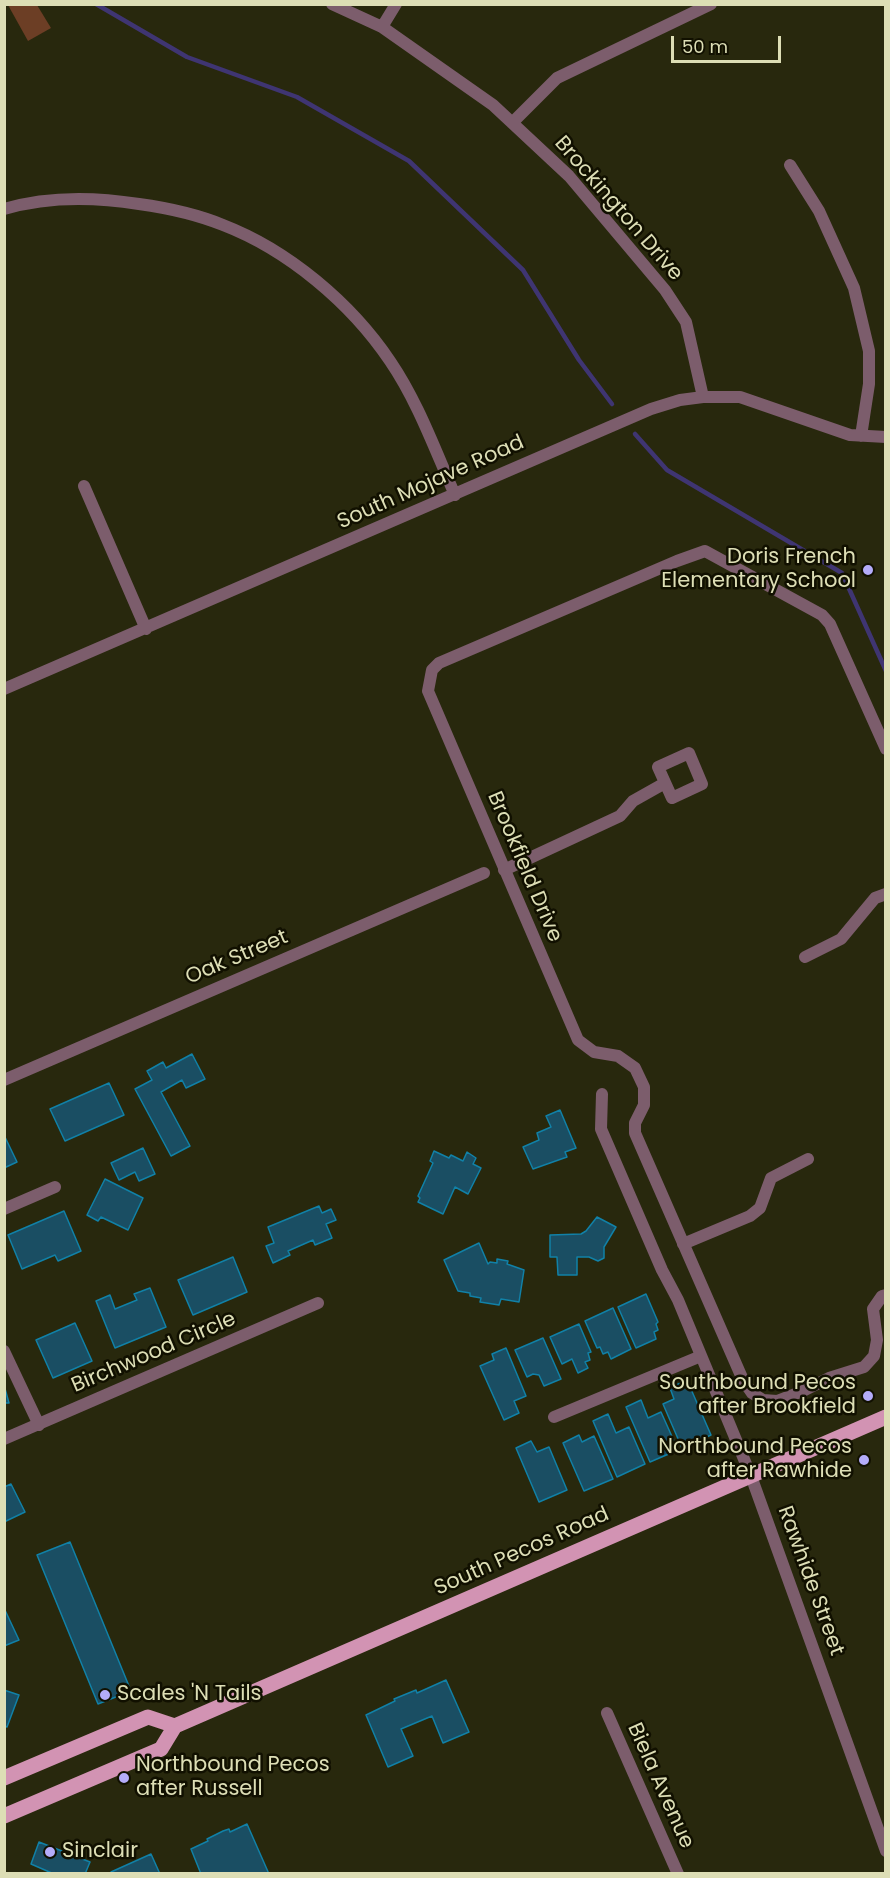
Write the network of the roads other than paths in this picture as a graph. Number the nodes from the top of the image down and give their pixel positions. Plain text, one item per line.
1 (332, 4) edge
2 (396, 4) edge
3 (711, 4) edge
4 (382, 27) junction
5 (512, 123) junction
6 (790, 165) dead end
7 (4, 209) edge
8 (703, 397) junction
9 (861, 436) junction
10 (885, 437) edge
11 (84, 486) dead end
12 (455, 495) junction
13 (146, 628) junction
14 (4, 689) edge
15 (885, 749) edge
16 (665, 783) dead end
17 (504, 870) junction
18 (484, 873) dead end
19 (885, 894) edge
20 (805, 957) dead end
21 (4, 1080) edge
22 (602, 1094) dead end
23 (808, 1159) dead end
24 (56, 1187) dead end
25 (4, 1209) edge
26 (683, 1244) junction
27 (885, 1295) edge
28 (318, 1303) dead end
29 (4, 1351) edge
30 (701, 1356) junction
31 (554, 1417) dead end
32 (885, 1417) edge
33 (39, 1425) junction
34 (4, 1439) edge
35 (751, 1476) junction
36 (607, 1713) dead end
37 (176, 1726) junction
38 (4, 1778) edge
39 (4, 1816) edge
40 (885, 1851) edge
41 (678, 1874) edge

1 - 4 street, Brockington Drive
2 - 4 street
3 - 5 street
4 - 5 street, Brockington Drive
5 - 8 street, Brockington Drive
6 - 9 street
7 - 12 street
8 - 9 street, South Mojave Road
8 - 12 street, South Mojave Road
9 - 10 street, South Mojave Road
11 - 13 street
12 - 13 street, South Mojave Road
13 - 14 street, South Mojave Road
15 - 17 street, Brookfield Drive
16 - 17 street
17 - 26 street, Brookfield Drive
18 - 21 street, Oak Street
19 - 20 street
22 - 30 street, Rawhide Street
23 - 26 street
24 - 25 street
26 - 27 street, Brookfield Drive
28 - 33 street, Birchwood Circle
29 - 33 street
30 - 31 street
30 - 35 street, Rawhide Street
32 - 35 main road, South Pecos Road
33 - 34 street, Birchwood Circle
35 - 37 main road, South Pecos Road
35 - 40 street, Rawhide Street
36 - 41 street, Biela Avenue
37 - 38 main road
37 - 39 main road

